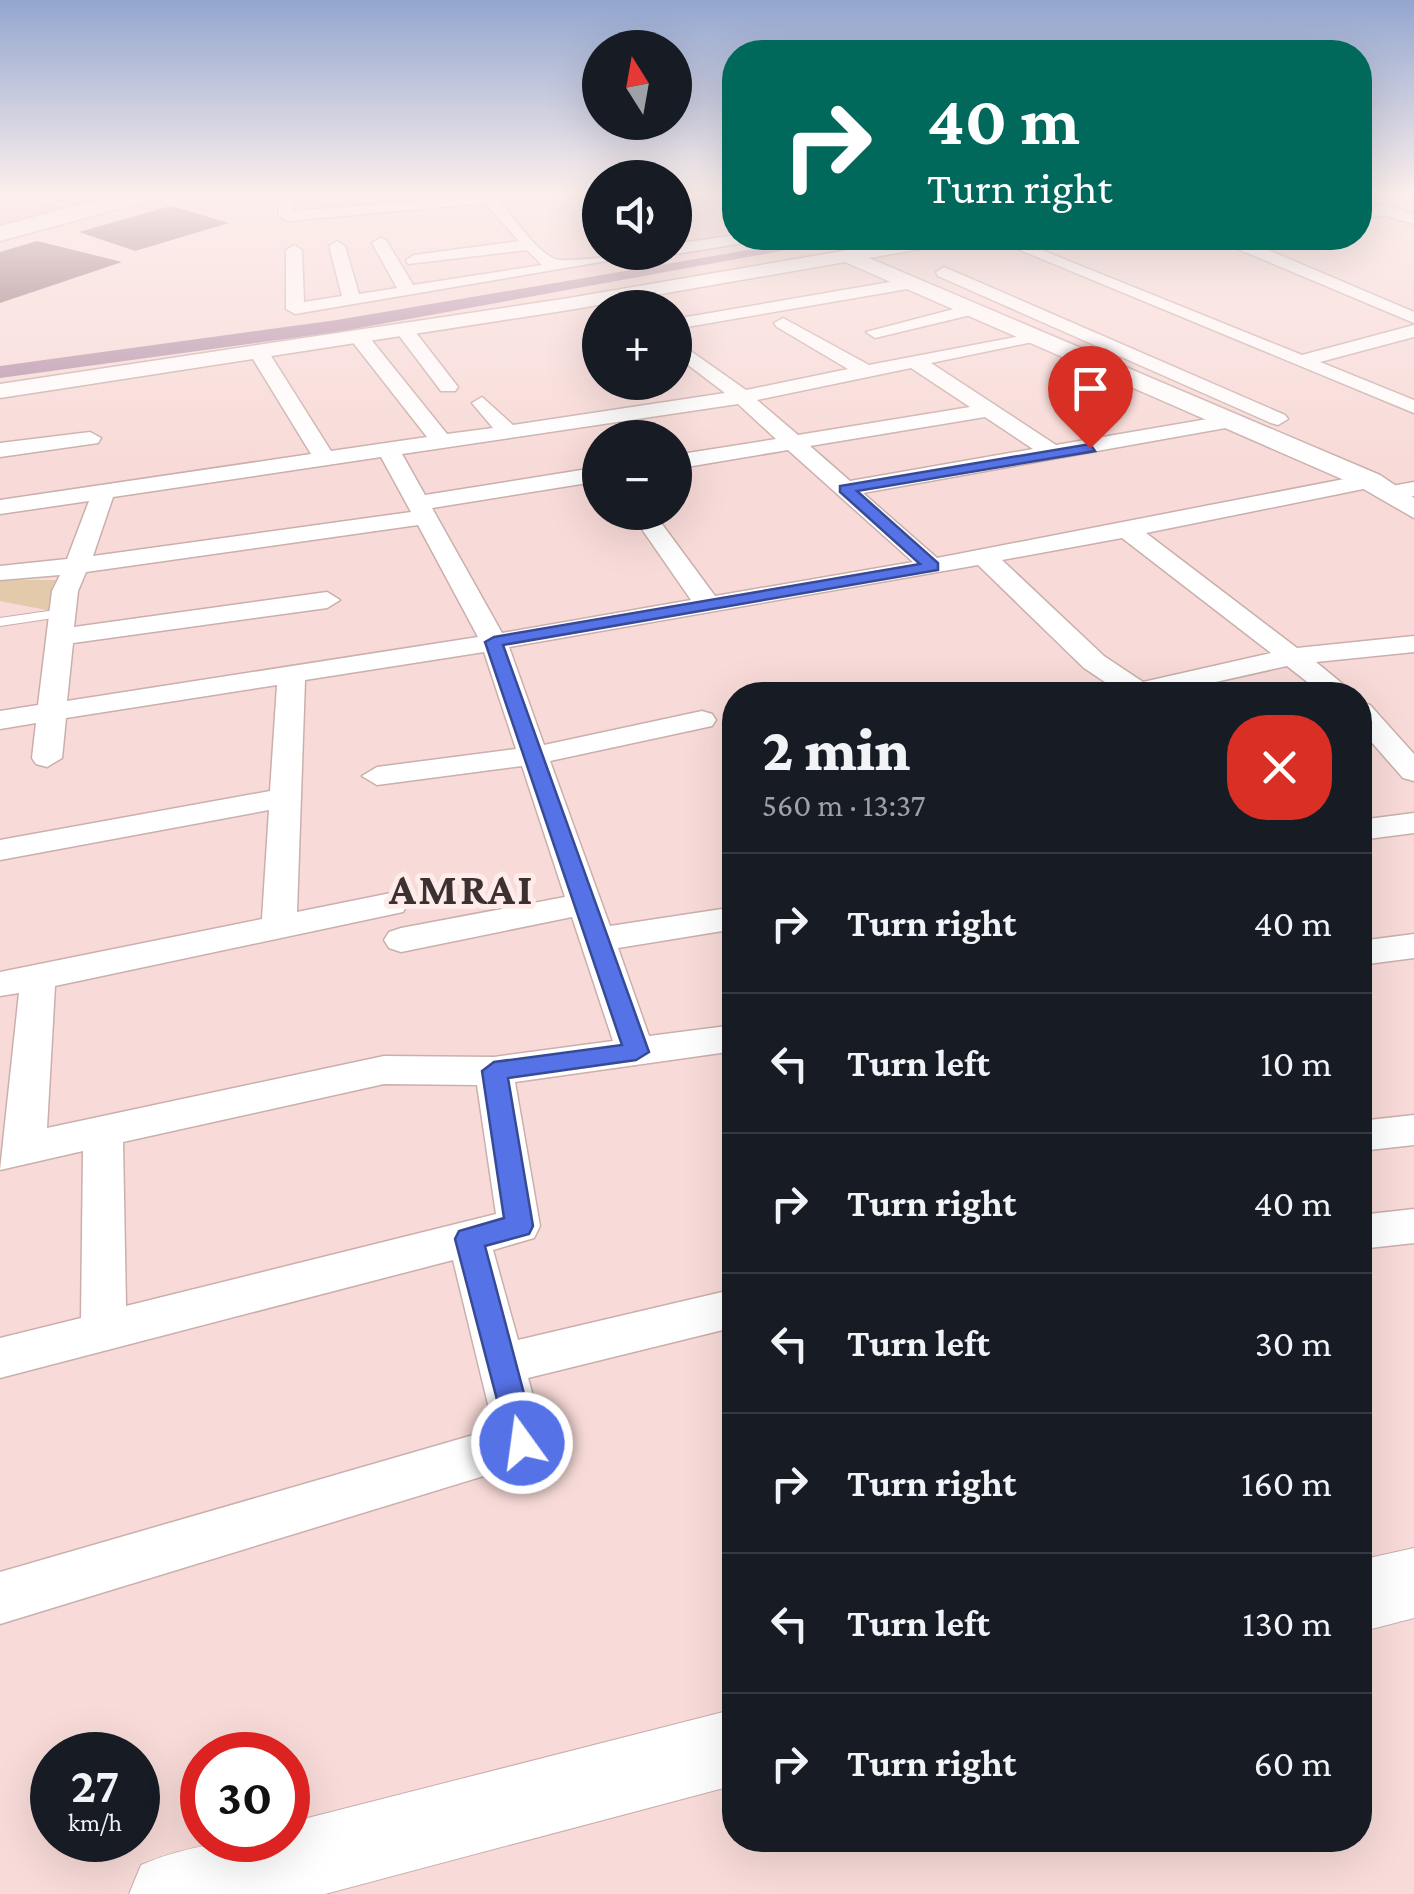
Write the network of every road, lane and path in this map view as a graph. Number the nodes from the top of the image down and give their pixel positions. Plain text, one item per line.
1 (295, 283) edge
2 (347, 283) edge
3 (403, 283) edge
4 (464, 283) edge
5 (689, 283) edge
6 (900, 283) edge
7 (911, 283) edge
8 (970, 283) edge
9 (1112, 283) edge
10 (1329, 283) edge
11 (663, 290) edge
12 (409, 293) junction
13 (352, 301) junction
14 (582, 307) edge
15 (973, 309) junction
16 (1414, 318) edge
17 (692, 321) edge
18 (783, 323) dead end
19 (403, 330) junction
20 (1414, 331) edge
21 (875, 332) dead end
22 (358, 336) junction
23 (1035, 336) junction
24 (258, 351) junction
25 (692, 359) edge
26 (914, 361) junction
27 (1301, 361) junction
28 (866, 371) junction
29 (1414, 384) edge
30 (448, 387) dead end
31 (1372, 390) junction
32 (0, 391) edge
33 (742, 396) junction
34 (482, 403) dead end
35 (1414, 408) edge
36 (988, 410) junction
37 (1278, 419) dead end
38 (1231, 421) junction
39 (574, 422) junction
40 (509, 432) junction
41 (582, 434) edge
42 (90, 438) dead end
43 (443, 442) junction
44 (794, 443) junction
45 (0, 450) edge
46 (389, 451) junction
47 (1056, 454) junction
48 (692, 459) edge
49 (325, 460) junction
50 (582, 478) edge
51 (1379, 487) junction
52 (846, 489) junction
53 (1414, 489) edge
54 (102, 492) junction
55 (0, 507) edge
56 (421, 510) junction
57 (1414, 510) edge
58 (653, 530) edge
59 (1127, 530) junction
60 (984, 557) junction
61 (74, 566) junction
62 (932, 566) junction
63 (0, 572) edge
64 (326, 600) dead end
65 (708, 605) junction
66 (0, 622) edge
67 (61, 625) junction
68 (494, 642) junction
69 (1414, 644) edge
70 (1295, 656) junction
71 (291, 674) junction
72 (1120, 682) edge
73 (1186, 682) edge
74 (1326, 682) edge
75 (50, 712) junction
76 (0, 720) edge
77 (702, 720) dead end
78 (1372, 720) edge
79 (1403, 744) edge
80 (1372, 747) edge
81 (534, 756) junction
82 (47, 758) dead end
83 (1414, 772) edge
84 (378, 776) dead end
85 (287, 797) junction
86 (1414, 824) edge
87 (1372, 829) edge
88 (0, 850) edge
89 (391, 904) dead end
90 (585, 904) junction
91 (722, 920) edge
92 (279, 927) junction
93 (401, 940) dead end
94 (597, 940) junction
95 (1414, 946) edge
96 (1372, 951) edge
97 (38, 977) junction
98 (0, 984) edge
99 (722, 1040) edge
100 (636, 1052) junction
101 (494, 1071) junction
102 (1414, 1130) edge
103 (104, 1131) junction
104 (1372, 1135) edge
105 (13, 1151) edge
106 (1414, 1226) edge
107 (1372, 1231) edge
108 (469, 1239) junction
109 (722, 1311) edge
110 (104, 1332) junction
111 (0, 1358) edge
112 (502, 1364) junction
113 (1414, 1583) edge
114 (1372, 1593) edge
115 (0, 1598) edge
116 (722, 1750) edge
117 (170, 1894) edge

1 - 13 street
2 - 13 street
3 - 12 street
4 - 12 street
5 - 11 street
6 - 17 street
7 - 15 street
8 - 37 street
9 - 27 street
10 - 16 street
12 - 13 street
14 - 19 street
15 - 21 street
15 - 23 street
18 - 28 street
19 - 22 street
19 - 30 street
20 - 27 street
22 - 24 street
22 - 43 street
23 - 26 street
23 - 38 street
24 - 32 street
24 - 49 street
25 - 33 street
26 - 28 street
26 - 36 street
27 - 31 street
28 - 33 street
29 - 31 street
31 - 35 street
33 - 39 street
33 - 44 street
34 - 40 street
36 - 44 street
36 - 47 street
38 - 47 street
38 - 51 street
39 - 40 street
39 - 41 street
40 - 43 street
42 - 45 street
43 - 46 street
44 - 48 street
44 - 52 street
46 - 49 street
46 - 56 street
47 - 52 street
49 - 54 street
50 - 56 street
51 - 53 street
51 - 57 street
51 - 59 street
52 - 62 street
54 - 55 street
54 - 61 street
56 - 61 street
56 - 68 street
58 - 65 street
59 - 60 street
59 - 70 street
60 - 62 street
60 - 72 street
61 - 63 street
61 - 67 street
62 - 65 street
64 - 67 street
65 - 68 street
66 - 67 lane
67 - 75 street
68 - 71 street
68 - 81 street
69 - 70 street
70 - 73 street
70 - 74 street
71 - 75 street
71 - 85 street
75 - 76 street
75 - 82 street
77 - 81 street
78 - 79 street
79 - 80 street
79 - 83 street
81 - 84 street
81 - 90 street
85 - 88 street
85 - 92 street
86 - 87 street
89 - 92 street
90 - 93 street
90 - 94 street
91 - 94 street
92 - 97 street
94 - 100 street
95 - 96 street
97 - 98 street
97 - 105 street
99 - 100 street
100 - 101 street
101 - 103 street
101 - 108 street
102 - 104 street
103 - 105 street
103 - 110 street
106 - 107 street
108 - 110 street
108 - 112 street
109 - 112 street
110 - 111 street
112 - 115 street
113 - 114 main road
116 - 117 main road

